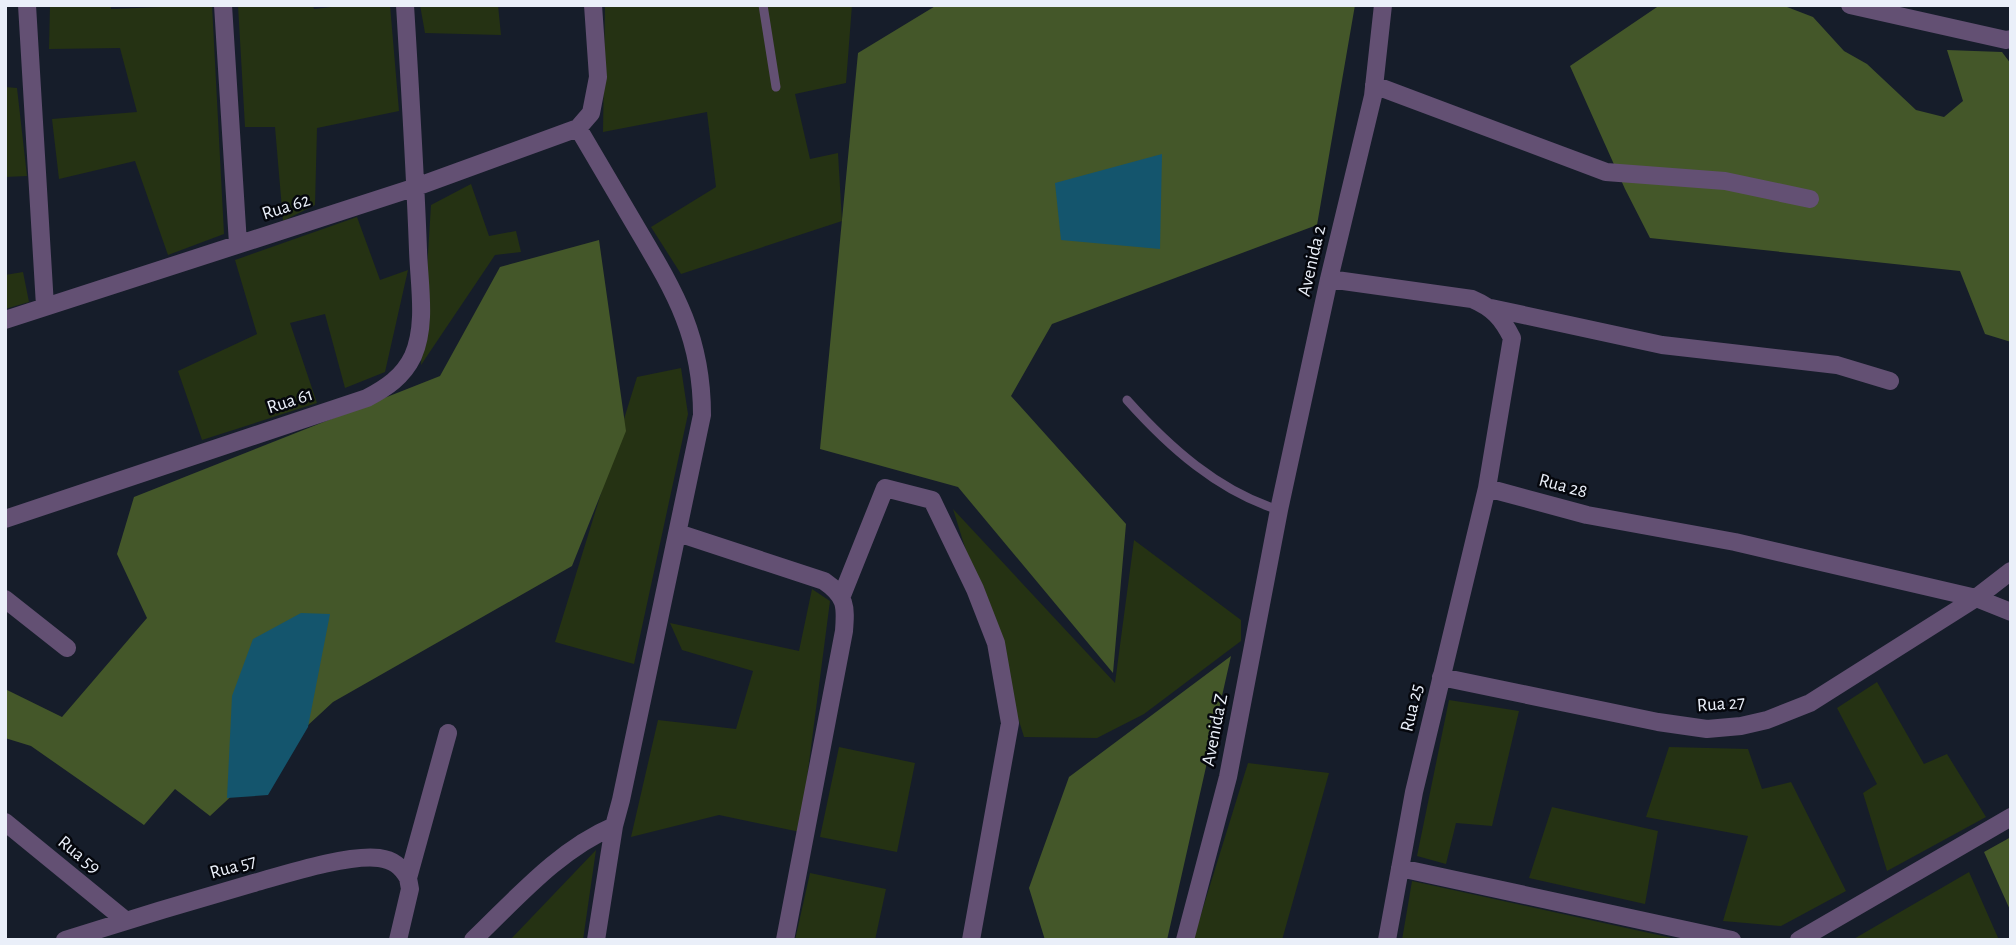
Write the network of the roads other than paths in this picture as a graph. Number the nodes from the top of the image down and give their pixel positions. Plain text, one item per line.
1 (27, 5) edge
2 (223, 5) edge
3 (405, 5) edge
4 (593, 5) edge
5 (763, 5) edge
6 (1383, 5) edge
7 (1850, 5) edge
8 (2011, 39) edge
9 (1374, 85) junction
10 (776, 86) dead end
11 (578, 128) junction
12 (416, 187) junction
13 (1810, 199) dead end
14 (238, 244) junction
15 (1329, 279) junction
16 (45, 306) junction
17 (1491, 308) junction
18 (5, 320) edge
19 (1890, 382) dead end
20 (1126, 400) dead end
21 (1487, 488) junction
22 (1277, 518) junction
23 (5, 519) edge
24 (678, 533) junction
25 (2011, 570) edge
26 (841, 598) junction
27 (1976, 598) junction
28 (5, 599) edge
29 (2011, 612) edge
30 (67, 648) dead end
31 (1441, 677) junction
32 (448, 733) dead end
33 (2011, 817) edge
34 (5, 822) edge
35 (614, 826) junction
36 (1400, 868) junction
37 (408, 878) junction
38 (125, 920) junction
39 (65, 940) edge
40 (398, 940) edge
41 (473, 940) edge
42 (596, 940) edge
43 (785, 940) edge
44 (971, 940) edge
45 (1185, 940) edge
46 (1387, 940) edge
47 (1732, 940) edge
48 (1799, 940) edge

1 - 16 street
2 - 14 street
3 - 12 street, Rua 61
4 - 11 street
5 - 10 lane
6 - 9 street, Avenida 2
7 - 8 street
9 - 13 street
9 - 15 street, Avenida 2
11 - 12 street, Rua 62
11 - 24 street
12 - 14 street, Rua 62
12 - 23 street, Rua 61
14 - 16 street, Rua 62
15 - 17 street
15 - 22 street, Avenida 2
16 - 18 street, Rua 62
17 - 19 street
17 - 21 street
20 - 22 lane
21 - 27 street, Rua 28
21 - 31 street, Rua 25
22 - 45 street, Avenida Z
24 - 26 street
24 - 35 street
25 - 27 street, Rua 27
26 - 43 street
26 - 44 street
27 - 29 street, Rua 28
27 - 31 street, Rua 27
28 - 30 street
31 - 36 street, Rua 25
32 - 37 street
33 - 48 street
34 - 38 street, Rua 59
35 - 41 street
35 - 42 street
36 - 46 street, Rua 25
36 - 47 street
37 - 38 street, Rua 57
37 - 40 street
38 - 39 street, Rua 57

